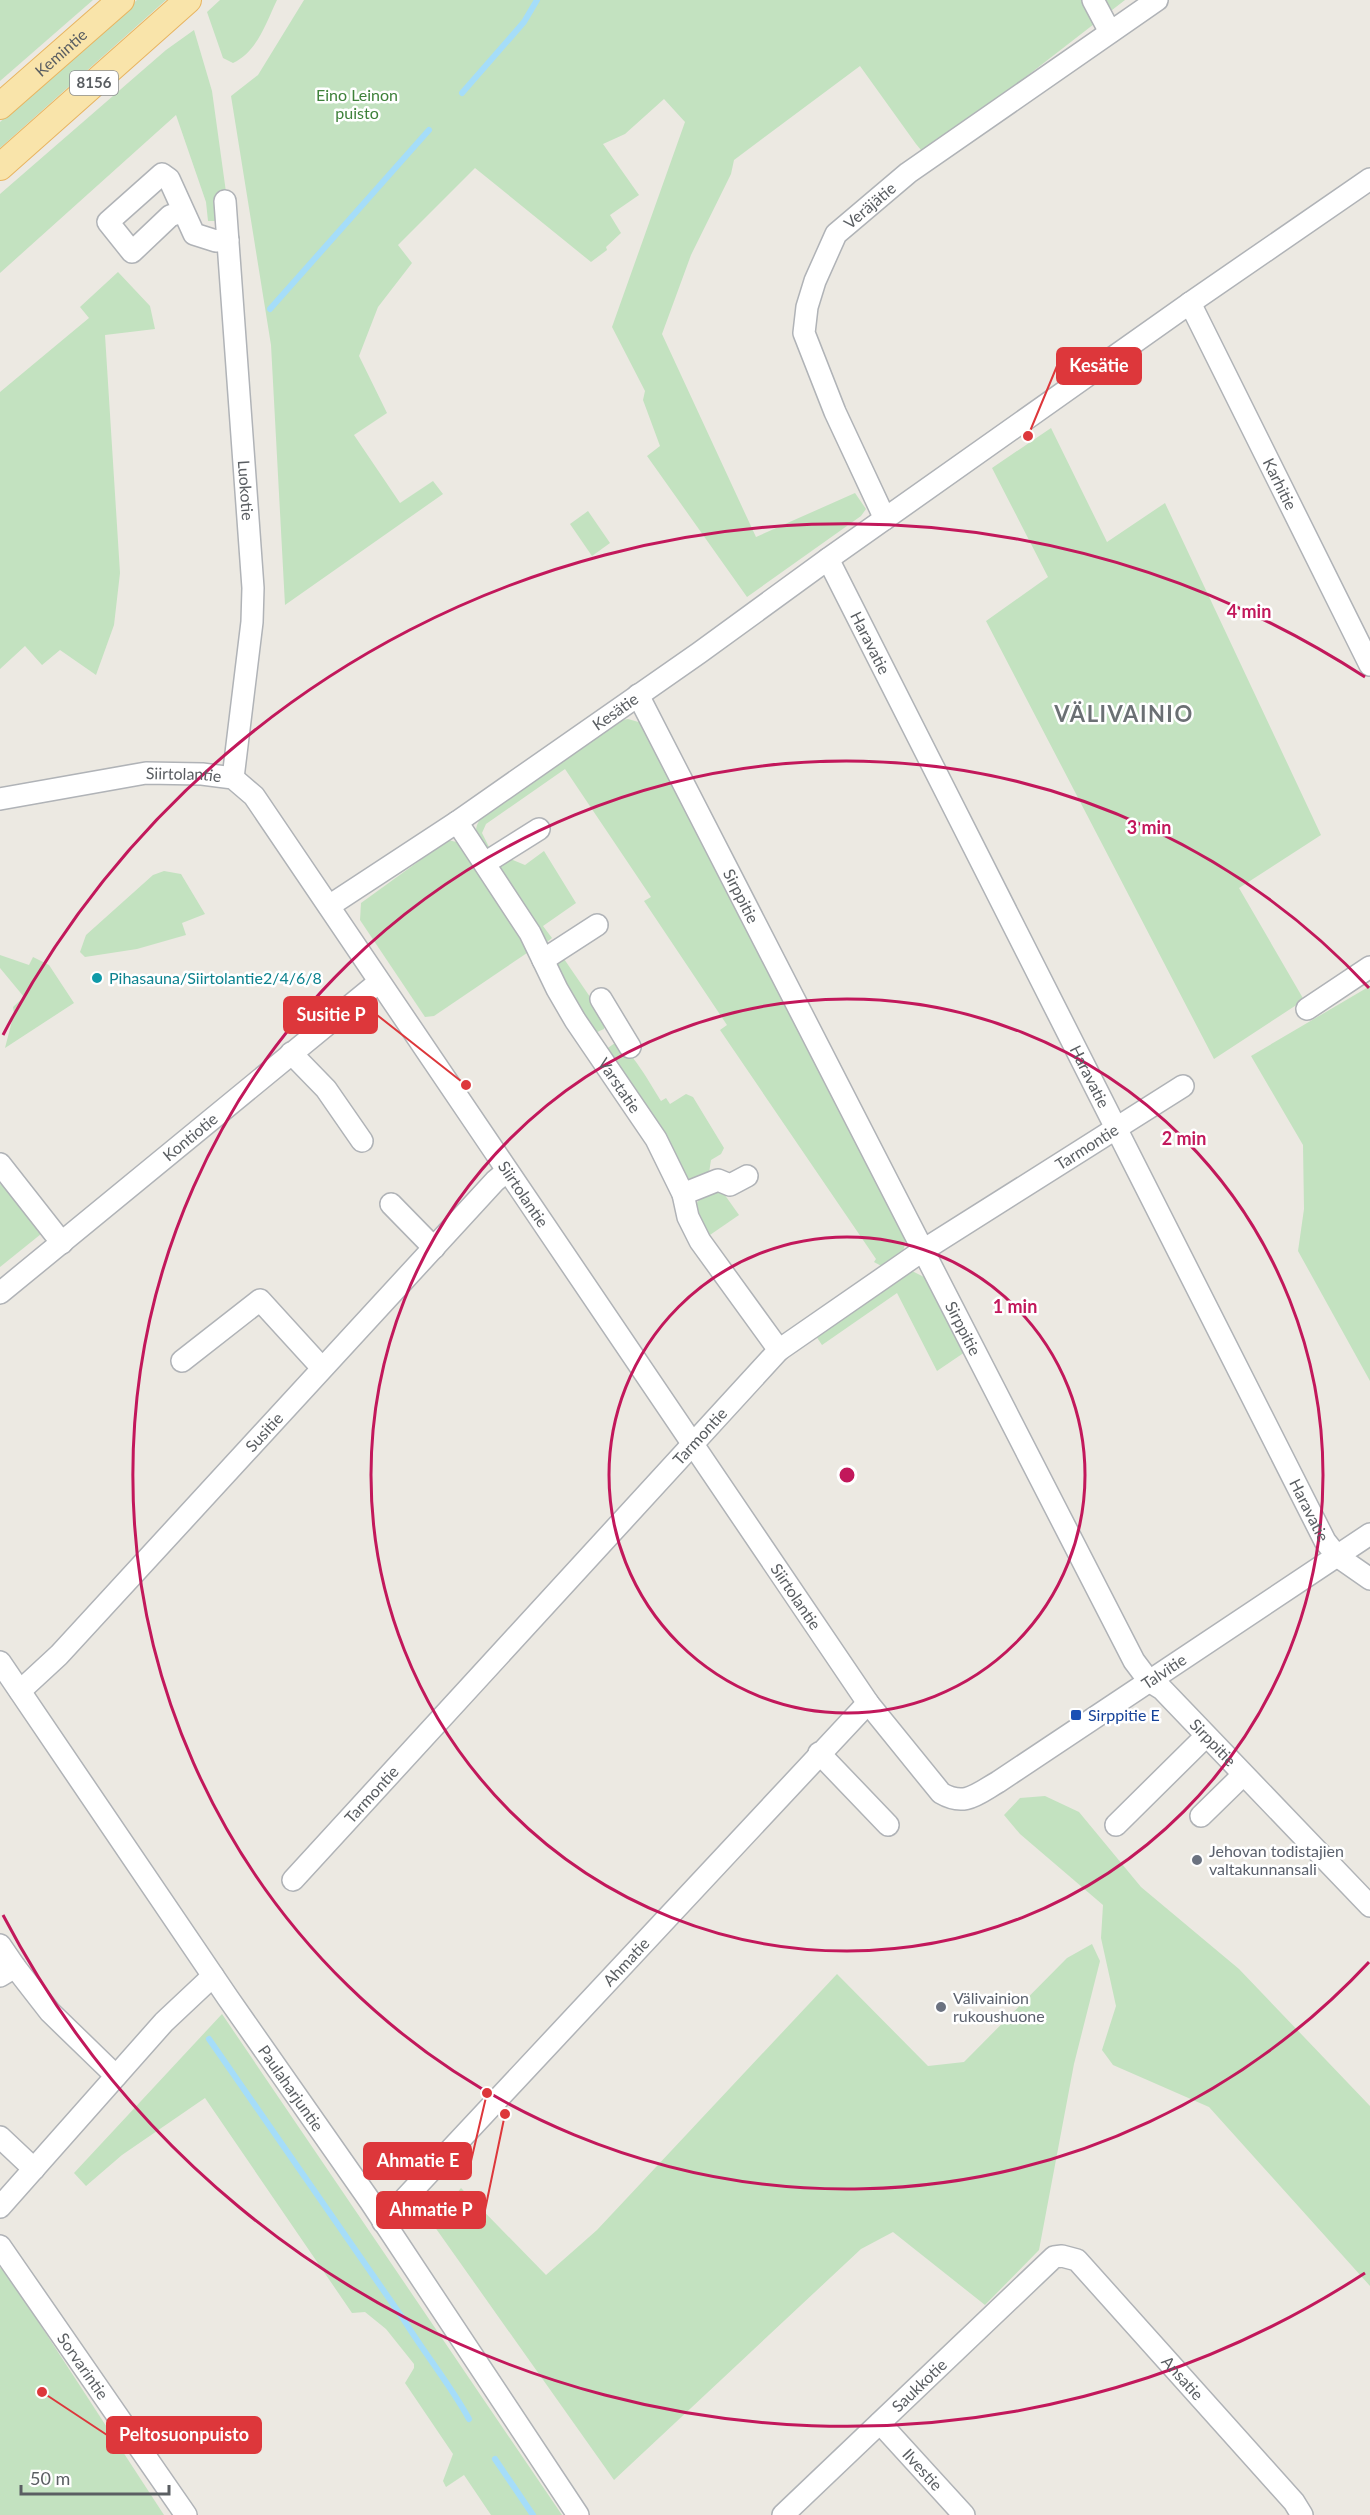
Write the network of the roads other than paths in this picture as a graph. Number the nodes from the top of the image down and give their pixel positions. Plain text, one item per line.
1 (121, 0) edge
2 (188, 0) edge
3 (1093, 0) edge
4 (1157, 0) edge
5 (1110, 33) junction
6 (0, 106) edge
7 (0, 167) edge
8 (1369, 183) edge
9 (225, 201) dead end
10 (183, 211) dead end
11 (228, 240) junction
12 (1190, 303) junction
13 (885, 519) junction
14 (828, 559) junction
15 (1370, 665) edge
16 (639, 695) junction
17 (233, 778) junction
18 (0, 799) edge
19 (457, 822) junction
20 (539, 829) dead end
21 (485, 863) junction
22 (329, 906) junction
23 (597, 925) dead end
24 (543, 960) junction
25 (1370, 967) edge
26 (379, 982) junction
27 (601, 999) dead end
28 (1307, 1009) dead end
29 (593, 1046) junction
30 (291, 1053) junction
31 (1183, 1086) dead end
32 (1117, 1127) junction
33 (362, 1141) dead end
34 (0, 1164) edge
35 (507, 1171) junction
36 (747, 1176) dead end
37 (684, 1194) junction
38 (391, 1204) dead end
39 (62, 1243) junction
40 (434, 1248) junction
41 (922, 1251) junction
42 (0, 1293) edge
43 (779, 1350) junction
44 (182, 1361) dead end
45 (322, 1368) junction
46 (692, 1444) junction
47 (1370, 1534) edge
48 (1337, 1556) junction
49 (1370, 1579) edge
50 (0, 1662) edge
51 (1149, 1681) junction
52 (20, 1691) junction
53 (868, 1703) junction
54 (1206, 1736) junction
55 (819, 1753) junction
56 (1243, 1774) junction
57 (952, 1800) joint
58 (1200, 1816) dead end
59 (888, 1825) dead end
60 (1116, 1825) dead end
61 (293, 1880) dead end
62 (1370, 1906) edge
63 (0, 1945) edge
64 (7, 1972) edge
65 (213, 1976) junction
66 (116, 2076) junction
67 (0, 2137) edge
68 (0, 2155) edge
69 (30, 2173) junction
70 (3, 2197) edge
71 (383, 2222) junction
72 (0, 2246) edge
73 (1054, 2258) joint
74 (880, 2423) junction
75 (186, 2515) edge
76 (578, 2515) edge
77 (783, 2515) edge
78 (964, 2515) edge
79 (1302, 2515) edge

1 - 6 main road, Kemintie / 8156
2 - 7 main road, 8156
3 - 5 street
4 - 5 street, Veräjätie
5 - 13 street, Veräjätie
8 - 12 street, Kesätie
9 - 11 street, Luokotie
10 - 11 street
11 - 17 street, Luokotie
12 - 13 street, Kesätie
12 - 15 street, Karhitie
13 - 14 street, Kesätie
14 - 16 street, Kesätie
14 - 32 street, Haravatie
16 - 19 street, Kesätie
16 - 41 street, Sirppitie
17 - 18 street, Siirtolantie
17 - 22 street, Siirtolantie
19 - 21 street, Varstatie
19 - 22 street, Kesätie
20 - 21 street
21 - 24 street, Varstatie
22 - 26 street, Siirtolantie
23 - 24 street
24 - 29 street, Varstatie
25 - 28 street
26 - 30 street, Kontiotie
26 - 35 street, Siirtolantie
27 - 29 street
29 - 37 street, Varstatie
30 - 33 street
30 - 39 street, Kontiotie
31 - 32 street, Tarmontie
32 - 41 street, Tarmontie
32 - 48 street, Haravatie
34 - 39 street
35 - 40 street, Susitie
35 - 46 street, Siirtolantie
36 - 37 street
37 - 43 street, Varstatie
38 - 40 street
39 - 42 street, Kontiotie
40 - 45 street, Susitie
41 - 43 street, Tarmontie
41 - 51 street, Sirppitie
43 - 46 street, Tarmontie
44 - 45 street
45 - 52 street, Susitie
46 - 53 street, Siirtolantie
46 - 61 street, Tarmontie
47 - 48 street, Talvitie
48 - 49 street, Haravatie
48 - 51 street, Talvitie
50 - 52 street, Paulaharjuntie
51 - 54 street, Sirppitie
51 - 57 street, Talvitie
52 - 65 street, Paulaharjuntie
53 - 55 street, Ahmatie
53 - 57 street, Siirtolantie
54 - 56 street, Sirppitie
54 - 60 street
55 - 59 street
55 - 71 street, Ahmatie
56 - 58 street
56 - 62 street, Sirppitie
63 - 64 street
64 - 66 street
65 - 66 street
65 - 71 street, Paulaharjuntie
66 - 69 street
67 - 69 street
68 - 69 street
69 - 70 street
71 - 76 street, Paulaharjuntie
72 - 75 street, Sorvarintie
73 - 74 street, Saukkotie
73 - 79 street, Ansatie
74 - 77 street, Saukkotie
74 - 78 street, Ilvestie

